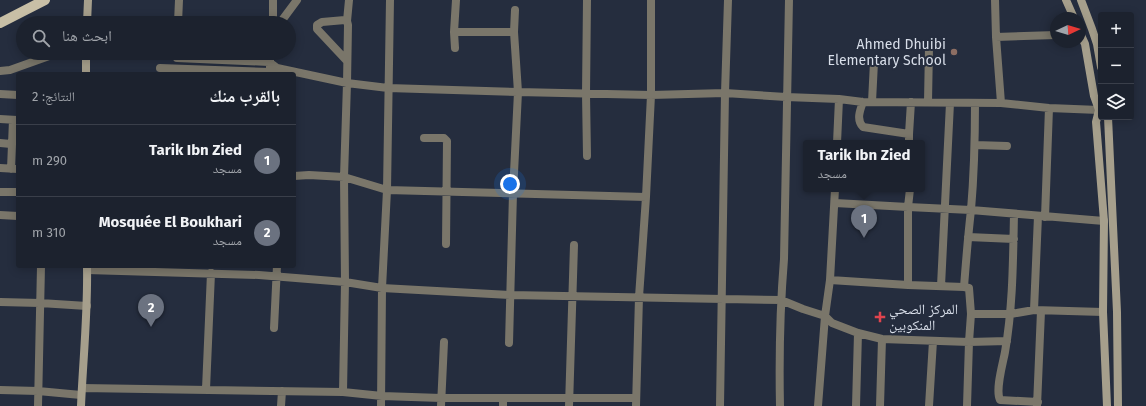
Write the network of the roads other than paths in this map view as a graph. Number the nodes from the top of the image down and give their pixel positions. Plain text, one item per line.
1 (45, 0) edge
2 (88, 0) edge
3 (179, 0) edge
4 (273, 0) edge
5 (297, 0) edge
6 (349, 0) edge
7 (390, 0) edge
8 (456, 0) edge
9 (587, 0) edge
10 (651, 0) edge
11 (728, 0) edge
12 (788, 0) edge
13 (995, 0) edge
14 (1066, 0) edge
15 (1081, 0) edge
16 (515, 10) dead end
17 (1071, 12) edge
18 (87, 16) edge
19 (178, 16) edge
20 (273, 16) edge
21 (285, 16) edge
22 (347, 21) junction
23 (0, 23) edge
24 (454, 32) junction
25 (514, 32) junction
26 (1050, 35) edge
27 (996, 37) junction
28 (929, 47) dead end
29 (455, 48) dead end
30 (1086, 48) edge
31 (1098, 50) edge
32 (38, 60) edge
33 (86, 60) edge
34 (177, 60) edge
35 (238, 60) edge
36 (269, 62) joint
37 (348, 62) junction
38 (874, 62) dead end
39 (160, 68) dead end
40 (0, 71) edge
41 (176, 71) edge
42 (272, 71) edge
43 (86, 72) edge
44 (296, 75) edge
45 (348, 83) junction
46 (388, 88) junction
47 (518, 92) junction
48 (725, 92) junction
49 (0, 94) edge
50 (586, 94) junction
51 (16, 95) edge
52 (651, 95) junction
53 (786, 97) junction
54 (839, 99) junction
55 (863, 102) junction
56 (872, 102) junction
57 (911, 102) junction
58 (928, 102) junction
59 (950, 103) junction
60 (975, 103) junction
61 (1001, 103) junction
62 (1098, 107) edge
63 (1049, 108) junction
64 (1098, 110) edge
65 (1098, 114) edge
66 (0, 119) edge
67 (16, 120) edge
68 (1108, 120) edge
69 (909, 134) junction
70 (424, 138) dead end
71 (837, 140) edge
72 (909, 140) edge
73 (0, 144) edge
74 (11, 144) junction
75 (975, 145) junction
76 (1007, 146) dead end
77 (587, 156) dead end
78 (0, 168) edge
79 (14, 169) edge
80 (296, 176) edge
81 (344, 177) junction
82 (387, 190) junction
83 (0, 192) edge
84 (16, 192) edge
85 (447, 192) junction
86 (835, 192) edge
87 (910, 192) edge
88 (513, 193) junction
89 (646, 196) junction
90 (835, 203) junction
91 (908, 207) junction
92 (946, 208) junction
93 (971, 210) junction
94 (1014, 214) junction
95 (0, 215) edge
96 (16, 216) edge
97 (1042, 216) junction
98 (1104, 222) junction
99 (968, 237) junction
100 (1014, 239) junction
101 (446, 244) dead end
102 (574, 244) dead end
103 (41, 268) edge
104 (87, 268) edge
105 (277, 268) edge
106 (173, 269) edge
107 (211, 273) junction
108 (277, 276) junction
109 (830, 280) junction
110 (345, 282) junction
111 (908, 285) junction
112 (941, 286) junction
113 (964, 287) junction
114 (382, 288) junction
115 (510, 296) junction
116 (573, 296) junction
117 (639, 297) junction
118 (721, 300) junction
119 (781, 300) junction
120 (0, 302) edge
121 (40, 303) junction
122 (87, 306) junction
123 (1038, 311) junction
124 (1103, 312) junction
125 (971, 314) junction
126 (1011, 314) junction
127 (825, 316) junction
128 (274, 328) dead end
129 (858, 333) junction
130 (882, 339) junction
131 (933, 341) junction
132 (1007, 341) junction
133 (444, 342) dead end
134 (969, 342) junction
135 (509, 343) dead end
136 (206, 389) junction
137 (0, 390) edge
138 (38, 391) junction
139 (82, 391) junction
140 (282, 391) junction
141 (343, 392) junction
142 (382, 396) junction
143 (441, 402) edge
144 (503, 402) edge
145 (569, 402) edge
146 (636, 402) edge
147 (1038, 404) edge
148 (38, 406) edge
149 (81, 406) edge
150 (282, 406) edge
151 (381, 406) edge
152 (720, 406) edge
153 (780, 406) edge
154 (818, 406) edge
155 (856, 406) edge
156 (880, 406) edge
157 (929, 406) edge
158 (967, 406) edge
159 (1107, 406) edge
160 (1118, 406) edge

1 - 23 main road
2 - 18 street
3 - 19 street
4 - 20 street
5 - 21 street
6 - 22 street
7 - 46 street
8 - 24 street
9 - 50 street
10 - 52 street
11 - 48 street
12 - 53 street
13 - 27 street
14 - 17 street
15 - 31 street
16 - 25 street
22 - 37 street
22 - 37 street
24 - 25 street
24 - 29 street
25 - 47 street
26 - 27 street
27 - 61 street
28 - 58 street
30 - 62 street
32 - 40 street
33 - 43 street
34 - 41 street
35 - 36 street
36 - 42 street
37 - 45 street
38 - 56 street
39 - 41 street
41 - 42 street
44 - 45 street
45 - 46 street
45 - 81 street
46 - 47 street
46 - 82 street
47 - 50 street
47 - 88 street
48 - 52 street
48 - 53 street
48 - 118 street
49 - 51 street
50 - 52 street
50 - 77 street
52 - 89 street
53 - 54 street
53 - 119 street
54 - 55 street
54 - 71 street
55 - 56 street
55 - 69 street
56 - 57 street
57 - 58 street
57 - 69 street
58 - 59 street
59 - 60 street
59 - 92 street
60 - 61 street
60 - 75 street
61 - 63 street
63 - 64 street
63 - 97 street
65 - 98 street
66 - 67 street
67 - 74 street
68 - 160 street
69 - 72 street
70 - 85 street
73 - 74 street
74 - 79 street
75 - 76 street
75 - 93 street
78 - 79 street
80 - 81 street
81 - 82 street
81 - 110 street
82 - 85 street
82 - 114 street
83 - 84 street
85 - 88 street
85 - 101 street
86 - 90 street
87 - 91 street
88 - 89 street
88 - 115 street
89 - 117 street
90 - 91 street
90 - 109 street
91 - 92 street
91 - 111 street
92 - 93 street
92 - 112 street
93 - 94 street
93 - 99 street
94 - 97 street
94 - 100 street
95 - 96 street
97 - 98 street
97 - 123 street
98 - 124 street
99 - 100 street
99 - 113 street
100 - 126 street
102 - 116 street
103 - 121 street
104 - 106 street
104 - 122 street
105 - 108 street
106 - 107 street
107 - 108 street
107 - 136 street
108 - 110 street
108 - 128 street
109 - 111 street
109 - 127 street
110 - 114 street
110 - 141 street
111 - 112 street
112 - 113 street
113 - 125 street
114 - 115 street
114 - 142 street
115 - 116 street
115 - 135 street
116 - 117 street
116 - 145 street
117 - 118 street
117 - 146 street
118 - 119 street
118 - 152 street
119 - 127 street
119 - 153 street
120 - 121 street
121 - 122 street
121 - 138 street
122 - 139 street
123 - 124 street
123 - 126 street
123 - 147 street
124 - 159 street
125 - 126 street
125 - 134 street
126 - 132 street
127 - 129 street
127 - 154 street
129 - 130 street
129 - 155 street
130 - 131 street
130 - 156 street
131 - 134 street
131 - 157 street
132 - 134 street
132 - 147 street
133 - 143 street
134 - 158 street
136 - 139 street
136 - 140 street
137 - 138 street
138 - 139 street
138 - 148 street
139 - 149 street
140 - 141 street
140 - 150 street
141 - 142 street
142 - 143 street
142 - 151 street
143 - 144 street
144 - 145 street
145 - 146 street

